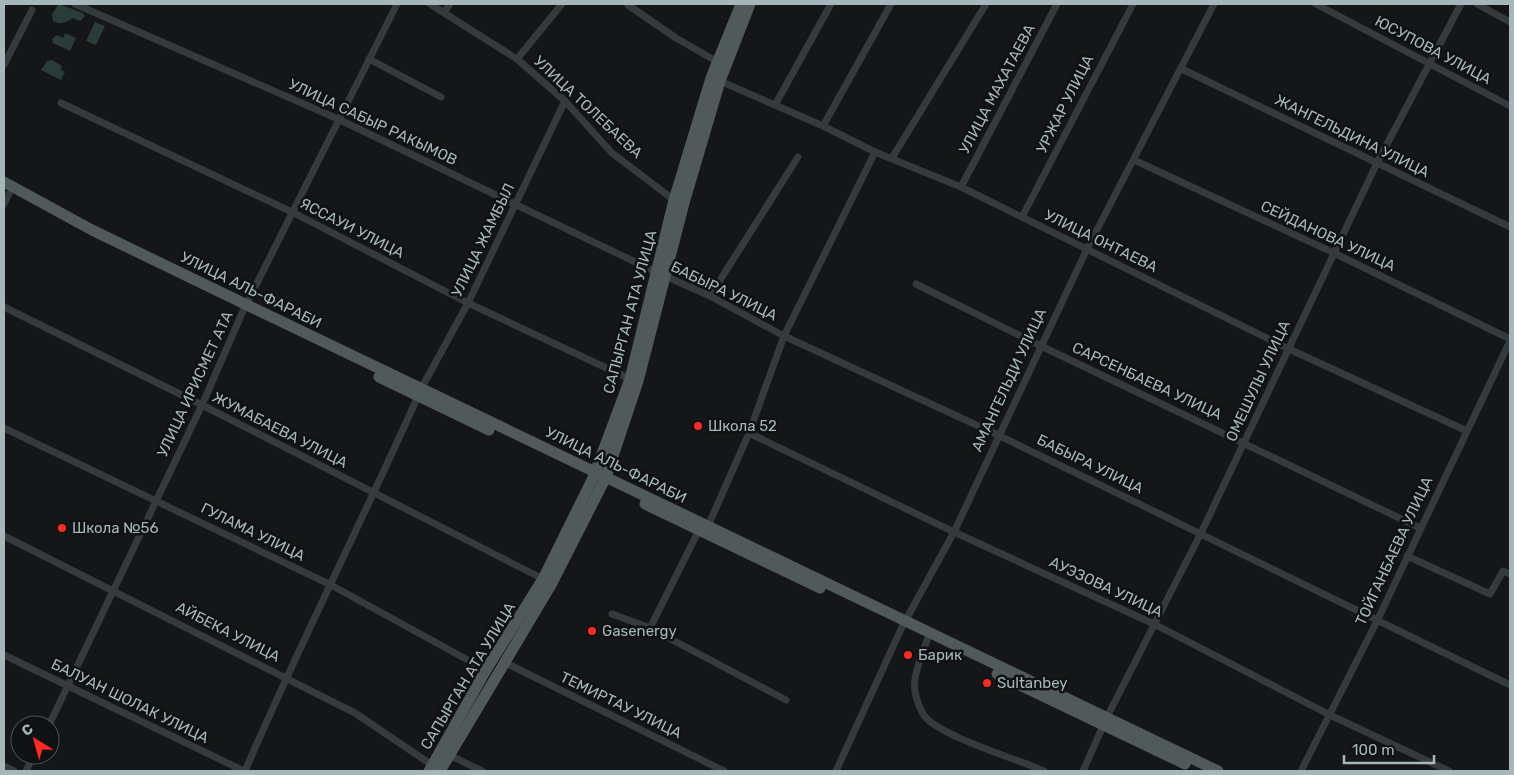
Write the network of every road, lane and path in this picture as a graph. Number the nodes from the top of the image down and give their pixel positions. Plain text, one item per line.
1 (75, 4) edge
2 (397, 4) edge
3 (430, 4) edge
4 (450, 4) edge
5 (562, 4) edge
6 (741, 4) edge
7 (750, 4) edge
8 (831, 4) edge
9 (891, 4) edge
10 (986, 4) edge
11 (1057, 4) edge
12 (1133, 4) edge
13 (1214, 4) edge
14 (1316, 4) edge
15 (1461, 4) edge
16 (1477, 4) edge
17 (628, 5) edge
18 (32, 10) dead end
19 (444, 12) junction
20 (1510, 22) edge
21 (369, 59) junction
22 (517, 59) junction
23 (716, 61) junction
24 (1430, 63) junction
25 (4, 66) edge
26 (1182, 69) junction
27 (720, 81) junction
28 (441, 97) dead end
29 (565, 101) junction
30 (61, 103) dead end
31 (775, 105) junction
32 (1510, 106) edge
33 (338, 119) junction
34 (823, 126) junction
35 (875, 152) junction
36 (798, 157) dead end
37 (892, 158) junction
38 (1134, 160) junction
39 (1377, 163) junction
40 (4, 182) edge
41 (961, 187) junction
42 (5, 196) edge
43 (674, 200) junction
44 (516, 205) junction
45 (294, 213) junction
46 (1022, 217) junction
47 (1510, 227) edge
48 (1087, 249) junction
49 (1334, 253) junction
50 (661, 274) junction
51 (916, 284) dead end
52 (710, 296) junction
53 (468, 303) junction
54 (4, 307) edge
55 (245, 308) junction
56 (784, 336) junction
57 (1510, 340) edge
58 (1041, 346) junction
59 (1289, 349) junction
60 (630, 379) junction
61 (420, 392) junction
62 (202, 405) junction
63 (4, 428) edge
64 (1467, 431) junction
65 (749, 432) junction
66 (998, 435) junction
67 (1244, 442) junction
68 (599, 478) junction
69 (374, 494) junction
70 (156, 501) junction
71 (703, 526) junction
72 (1420, 528) junction
73 (954, 532) junction
74 (1201, 533) junction
75 (4, 536) edge
76 (1407, 556) junction
77 (1510, 574) edge
78 (543, 579) junction
79 (331, 585) junction
80 (113, 590) junction
81 (612, 614) dead end
82 (1377, 621) junction
83 (904, 624) junction
84 (1156, 625) junction
85 (650, 628) junction
86 (927, 640) junction
87 (4, 655) edge
88 (506, 663) junction
89 (486, 670) junction
90 (286, 677) junction
91 (68, 685) junction
92 (1510, 685) edge
93 (786, 700) dead end
94 (54, 715) edge
95 (1330, 715) junction
96 (1105, 721) junction
97 (449, 755) junction
98 (4, 766) edge
99 (434, 769) edge
100 (14, 771) edge
101 (244, 771) edge
102 (482, 771) edge
103 (724, 771) edge
104 (836, 771) edge
105 (1044, 771) edge
106 (1083, 771) edge
107 (1201, 771) edge
108 (1218, 771) edge
109 (1301, 771) edge
110 (1449, 771) edge

1 - 33 street, УЛИЦА САБЫР РАКЫМОВ
2 - 21 street, УЛИЦА ИРИСМЕТ АТА
3 - 19 street, УЛИЦА ТОЛЕБАЕВА
4 - 19 street
5 - 22 street
6 - 23 main road, САПЫРГАН АТА УЛИЦА
7 - 27 main road, САПЫРГАН АТА УЛИЦА
8 - 31 street
9 - 34 street
10 - 37 street
11 - 41 street, УЛИЦА МАХАТАЕВА
12 - 46 street, УРЖАР УЛИЦА
13 - 26 street, АМАНГЕЛЬДИ УЛИЦА
14 - 24 street, ЮСУПОВА УЛИЦА
15 - 24 street, ОМЕШУЛЫ УЛИЦА
16 - 20 street
17 - 23 street
18 - 25 street
19 - 22 street, УЛИЦА ТОЛЕБАЕВА
21 - 28 street
21 - 33 street, УЛИЦА ИРИСМЕТ АТА
22 - 29 street, УЛИЦА ТОЛЕБАЕВА
23 - 43 main road, САПЫРГАН АТА УЛИЦА
24 - 32 street, ЮСУПОВА УЛИЦА
24 - 39 street, ОМЕШУЛЫ УЛИЦА
26 - 38 street, АМАНГЕЛЬДИ УЛИЦА
26 - 39 street, ЖАНГЕЛЬДИНА УЛИЦА
27 - 31 street, УЛИЦА ОНТАЕВА
27 - 50 main road, САПЫРГАН АТА УЛИЦА
29 - 43 street, УЛИЦА ТОЛЕБАЕВА
29 - 44 street, УЛИЦА ЖАМБЫЛ
30 - 45 street, ЯССАУИ УЛИЦА
31 - 34 street, УЛИЦА ОНТАЕВА
33 - 44 street, УЛИЦА САБЫР РАКЫМОВ
33 - 45 street, УЛИЦА ИРИСМЕТ АТА
34 - 35 street, УЛИЦА ОНТАЕВА
35 - 37 street, УЛИЦА ОНТАЕВА
35 - 56 street
36 - 52 street
37 - 41 street, УЛИЦА ОНТАЕВА
38 - 48 street, АМАНГЕЛЬДИ УЛИЦА
38 - 49 street, СЕЙДАНОВА УЛИЦА
39 - 47 street, ЖАНГЕЛЬДИНА УЛИЦА
39 - 49 street, ОМЕШУЛЫ УЛИЦА
40 - 55 main road, УЛИЦА АЛЬ-ФАРАБИ
41 - 46 street, УЛИЦА ОНТАЕВА
42 - 55 main road, УЛИЦА АЛЬ-ФАРАБИ
43 - 50 main road, САПЫРГАН АТА УЛИЦА
44 - 50 street, УЛИЦА САБЫР РАКЫМОВ
44 - 53 street, УЛИЦА ЖАМБЫЛ
45 - 53 street, ЯССАУИ УЛИЦА
45 - 55 street, УЛИЦА ИРИСМЕТ АТА
46 - 48 street, УЛИЦА ОНТАЕВА
48 - 58 street, АМАНГЕЛЬДИ УЛИЦА
48 - 59 street, УЛИЦА ОНТАЕВА
49 - 57 street, СЕЙДАНОВА УЛИЦА
49 - 59 street, ОМЕШУЛЫ УЛИЦА
50 - 52 street, БАБЫРА УЛИЦА
50 - 60 main road, САПЫРГАН АТА УЛИЦА
50 - 68 main road, САПЫРГАН АТА УЛИЦА
51 - 58 street, САРСЕНБАЕВА УЛИЦА
52 - 56 street, БАБЫРА УЛИЦА
53 - 60 street, ЯССАУИ УЛИЦА
53 - 61 street, УЛИЦА ЖАМБЫЛ
54 - 62 street, ЖУМАБАЕВА УЛИЦА
55 - 61 main road, УЛИЦА АЛЬ-ФАРАБИ
55 - 62 street, УЛИЦА ИРИСМЕТ АТА
56 - 65 street
56 - 66 street, БАБЫРА УЛИЦА
57 - 64 street, ТОЙГАНБАЕВА УЛИЦА
58 - 66 street, АМАНГЕЛЬДИ УЛИЦА
58 - 67 street, САРСЕНБАЕВА УЛИЦА
59 - 64 street, УЛИЦА ОНТАЕВА
59 - 67 street, ОМЕШУЛЫ УЛИЦА
60 - 68 main road, САПЫРГАН АТА УЛИЦА
61 - 68 main road, УЛИЦА АЛЬ-ФАРАБИ
61 - 69 street, УЛИЦА ЖАМБЫЛ
62 - 69 street, ЖУМАБАЕВА УЛИЦА
62 - 70 street, УЛИЦА ИРИСМЕТ АТА
63 - 70 street, ГУЛАМА УЛИЦА
64 - 72 street, ТОЙГАНБАЕВА УЛИЦА
65 - 71 street
65 - 73 street, АУЭЗОВА УЛИЦА
66 - 73 street, АМАНГЕЛЬДИ УЛИЦА
66 - 74 street, БАБЫРА УЛИЦА
67 - 72 street, САРСЕНБАЕВА УЛИЦА
67 - 74 street, ОМЕШУЛЫ УЛИЦА
68 - 71 main road, УЛИЦА АЛЬ-ФАРАБИ
68 - 78 main road, САПЫРГАН АТА УЛИЦА
68 - 88 main road, САПЫРГАН АТА УЛИЦА
69 - 78 street, ЖУМАБАЕВА УЛИЦА
69 - 79 street, УЛИЦА ЖАМБЫЛ
70 - 79 street, ГУЛАМА УЛИЦА
70 - 80 street, УЛИЦА ИРИСМЕТ АТА
71 - 83 main road, УЛИЦА АЛЬ-ФАРАБИ
71 - 85 street
72 - 76 street, ТОЙГАНБАЕВА УЛИЦА
73 - 83 street, АМАНГЕЛЬДИ УЛИЦА
73 - 84 street, АУЭЗОВА УЛИЦА
74 - 82 street, БАБЫРА УЛИЦА
74 - 84 street, ОМЕШУЛЫ УЛИЦА
75 - 80 street, АЙБЕКА УЛИЦА
76 - 77 street
76 - 82 street, ТОЙГАНБАЕВА УЛИЦА
78 - 89 main road, САПЫРГАН АТА УЛИЦА
79 - 89 street, ГУЛАМА УЛИЦА
79 - 90 street, УЛИЦА ЖАМБЫЛ
80 - 90 street, АЙБЕКА УЛИЦА
80 - 91 street, УЛИЦА ИРИСМЕТ АТА
81 - 85 street
82 - 92 street, БАБЫРА УЛИЦА
82 - 95 street, ТОЙГАНБАЕВА УЛИЦА
83 - 86 main road, УЛИЦА АЛЬ-ФАРАБИ
83 - 96 main road, УЛИЦА АЛЬ-ФАРАБИ
83 - 104 street, АМАНГЕЛЬДИ УЛИЦА
84 - 95 street, АУЭЗОВА УЛИЦА
84 - 96 street, ОМЕШУЛЫ УЛИЦА
85 - 93 street
86 - 96 main road, УЛИЦА АЛЬ-ФАРАБИ
86 - 105 street
87 - 91 street, БАЛУАН ШОЛАК УЛИЦА
88 - 97 main road, САПЫРГАН АТА УЛИЦА
88 - 103 street, ТЕМИРТАУ УЛИЦА
89 - 99 main road, САПЫРГАН АТА УЛИЦА
90 - 99 street, АЙБЕКА УЛИЦА
90 - 101 street, УЛИЦА ЖАМБЫЛ
91 - 94 street, УЛИЦА ИРИСМЕТ АТА
91 - 101 street, БАЛУАН ШОЛАК УЛИЦА
95 - 109 street, ТОЙГАНБАЕВА УЛИЦА
95 - 110 street, АУЭЗОВА УЛИЦА
96 - 106 street, ОМЕШУЛЫ УЛИЦА
96 - 107 main road, УЛИЦА АЛЬ-ФАРАБИ
96 - 108 main road, УЛИЦА АЛЬ-ФАРАБИ
97 - 99 main road, САПЫРГАН АТА УЛИЦА
97 - 102 street
98 - 100 street

